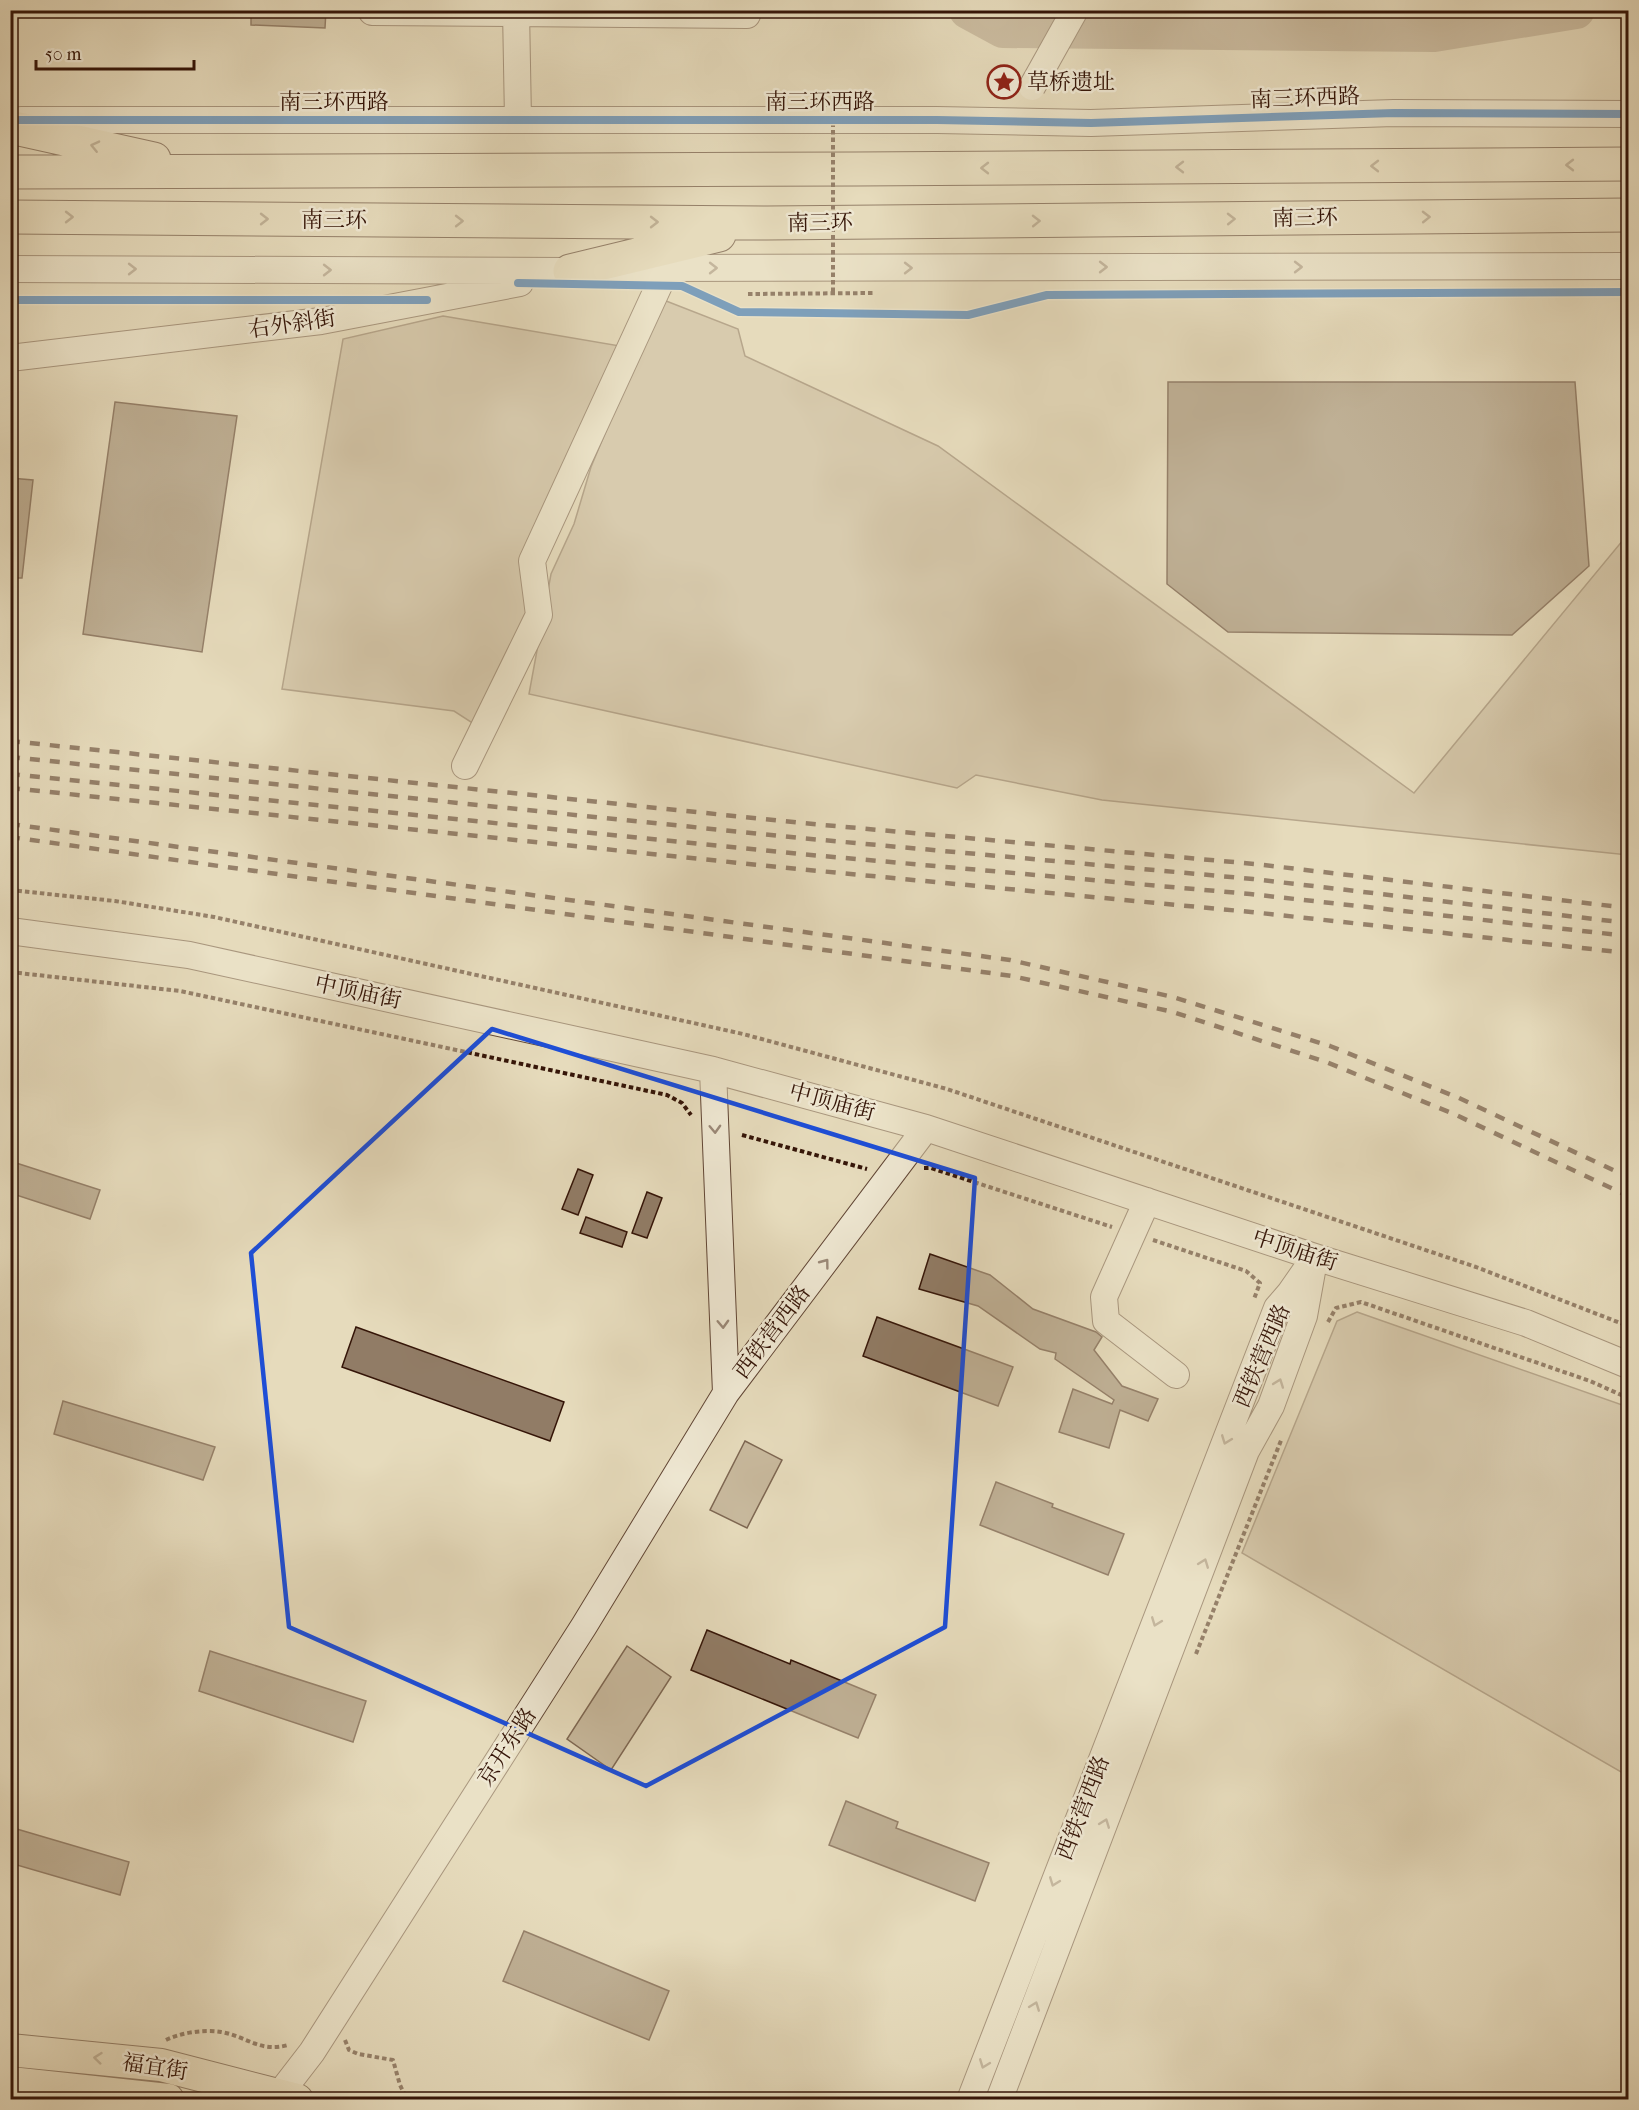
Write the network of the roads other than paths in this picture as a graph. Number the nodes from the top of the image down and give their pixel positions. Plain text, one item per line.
1 (747, 10) edge
2 (1076, 10) edge
3 (372, 12) edge
4 (516, 12) edge
5 (1629, 114) edge
6 (10, 120) edge
7 (518, 120) junction
8 (1013, 122) junction
9 (10, 127) edge
10 (1629, 164) edge
11 (10, 172) edge
12 (214, 172) junction
13 (10, 217) edge
14 (1623, 217) edge
15 (767, 223) junction
16 (1629, 266) edge
17 (10, 268) edge
18 (667, 268) junction
19 (570, 271) junction
20 (10, 358) edge
21 (465, 766) dead end
22 (10, 931) edge
23 (713, 1070) junction
24 (926, 1128) junction
25 (1147, 1201) junction
26 (1315, 1257) junction
27 (1629, 1365) edge
28 (1176, 1375) dead end
29 (726, 1393) junction
30 (10, 2050) edge
31 (10, 2083) edge
32 (278, 2098) edge
33 (168, 2100) edge
34 (970, 2100) edge
35 (999, 2100) edge

1 - 4 street
2 - 8 street, bridge
3 - 4 street
4 - 7 street
5 - 8 street, 南三环西路
6 - 7 street, 南三环西路
7 - 8 street, 南三环西路
12 -> 9 highway
10 -> 12 highway
11 - 12 highway
13 -> 15 highway, 南三环
15 -> 14 highway, 南三环
15 - 19 highway
18 -> 16 street
17 -> 19 street
18 - 19 street
18 - 21 street
19 - 20 street, 右外斜街
22 - 23 street, 中顶庙街
23 - 24 street, 中顶庙街
23 -> 29 street, 西铁营西路
24 - 25 street, 中顶庙街
29 -> 24 street, 西铁营西路
25 - 26 street, 中顶庙街
25 - 28 street
26 - 27 street, 中顶庙街
26 -> 34 street, 西铁营西路
35 -> 26 street, 西铁营西路
29 - 32 street, 京开东路
32 -> 30 main road, 福宜街
31 - 33 main road, 福宜街

